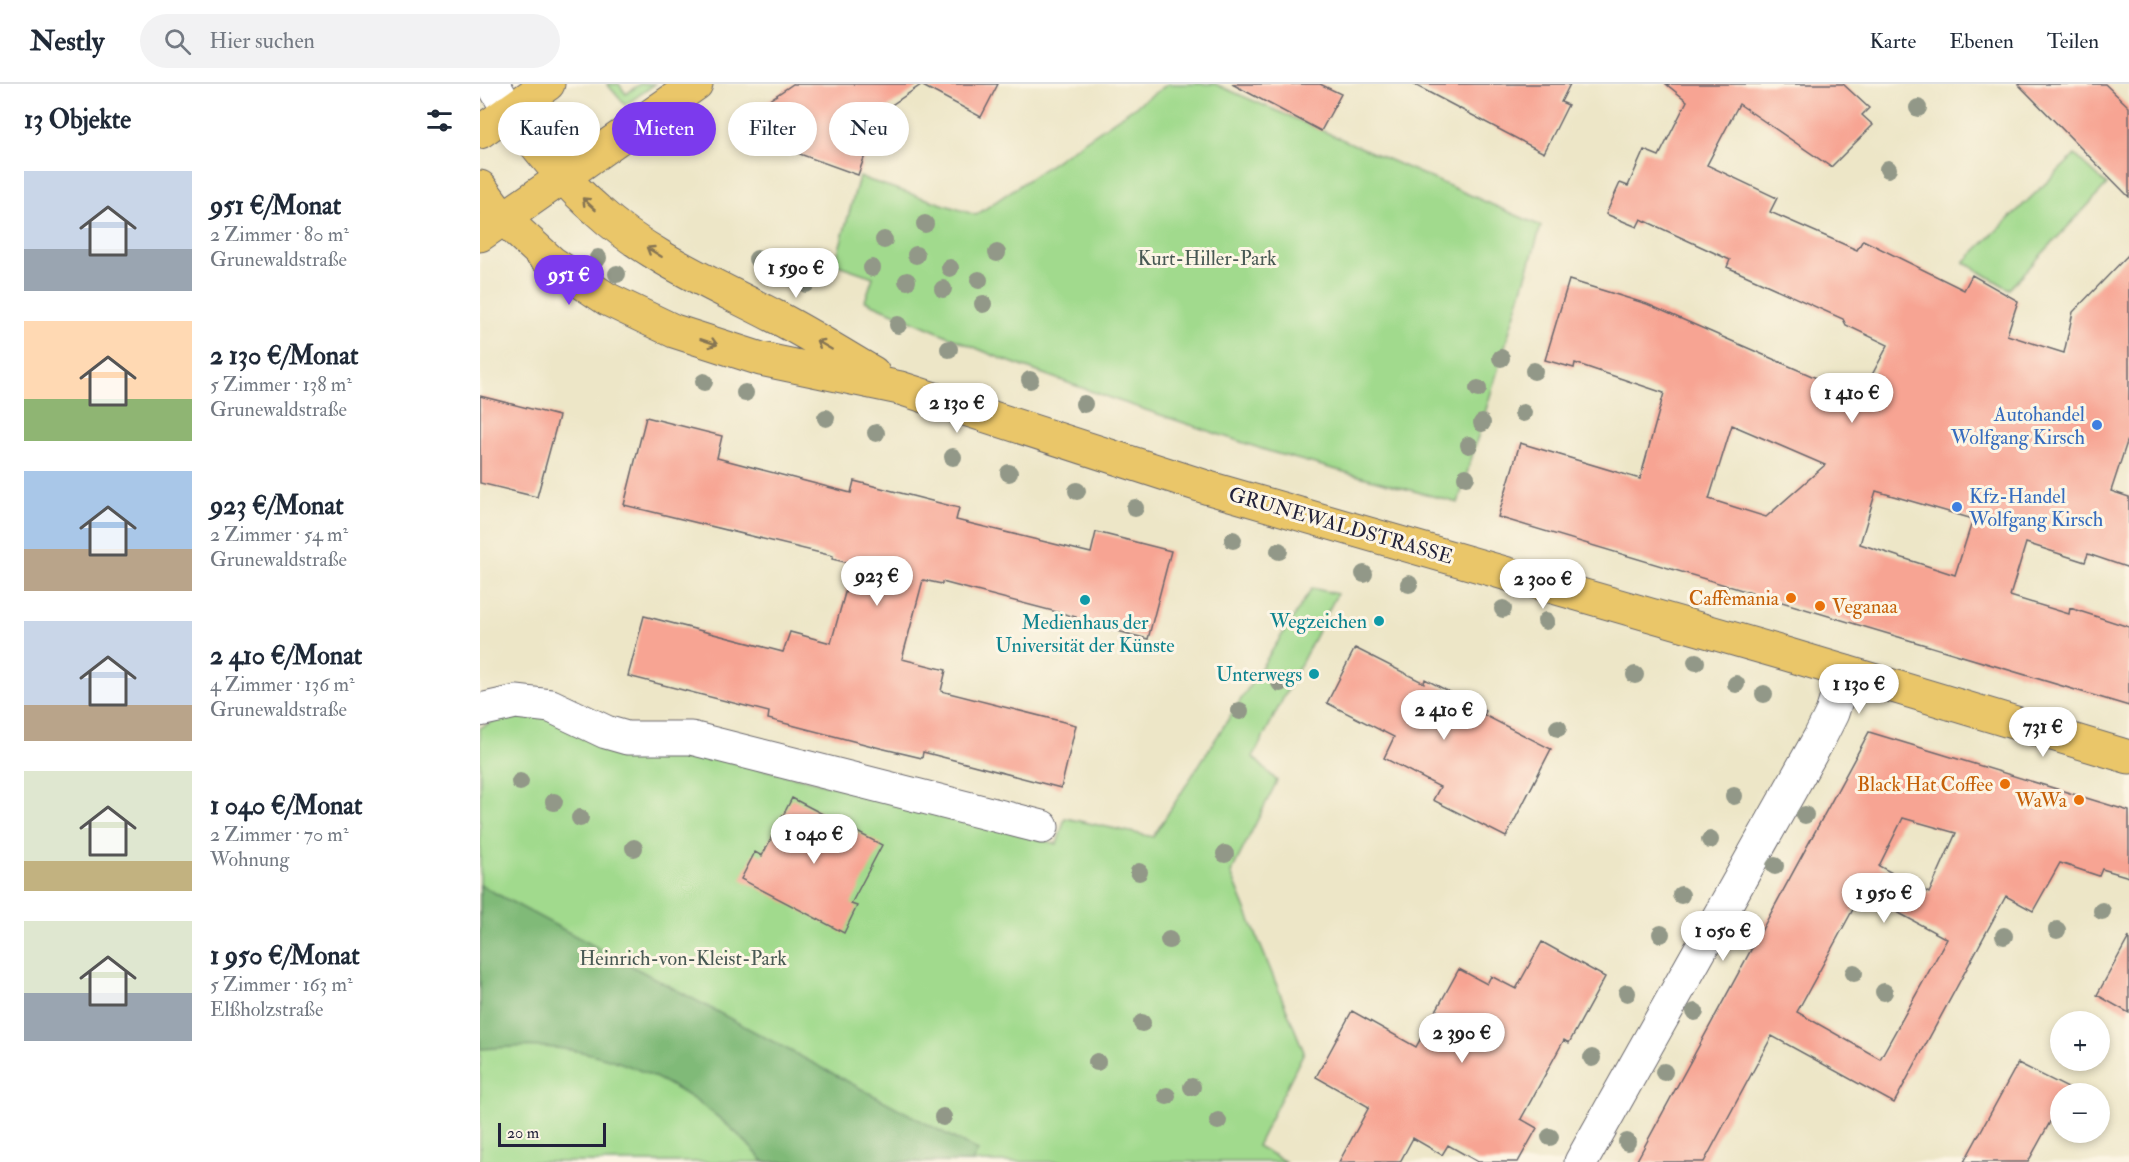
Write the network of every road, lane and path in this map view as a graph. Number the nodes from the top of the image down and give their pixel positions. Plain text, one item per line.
1 (548, 84) edge
2 (696, 84) edge
3 (501, 98) edge
4 (480, 132) edge
5 (562, 178) junction
6 (480, 187) edge
7 (492, 226) edge
8 (900, 388) junction
9 (1845, 672) junction
10 (480, 710) edge
11 (2129, 757) edge
12 (1042, 827) dead end
13 (1581, 1162) edge

1 - 3 main road
2 - 5 main road
3 - 4 main road
3 - 5 main road, GRUNEWALDSTRASSE
5 - 7 main road
8 -> 5 main road, GRUNEWALDSTRASSE
6 - 7 main road, GRUNEWALDSTRASSE
7 -> 8 main road, GRUNEWALDSTRASSE
8 - 9 main road, GRUNEWALDSTRASSE
9 - 11 main road, GRUNEWALDSTRASSE
9 - 13 street
10 - 12 street

